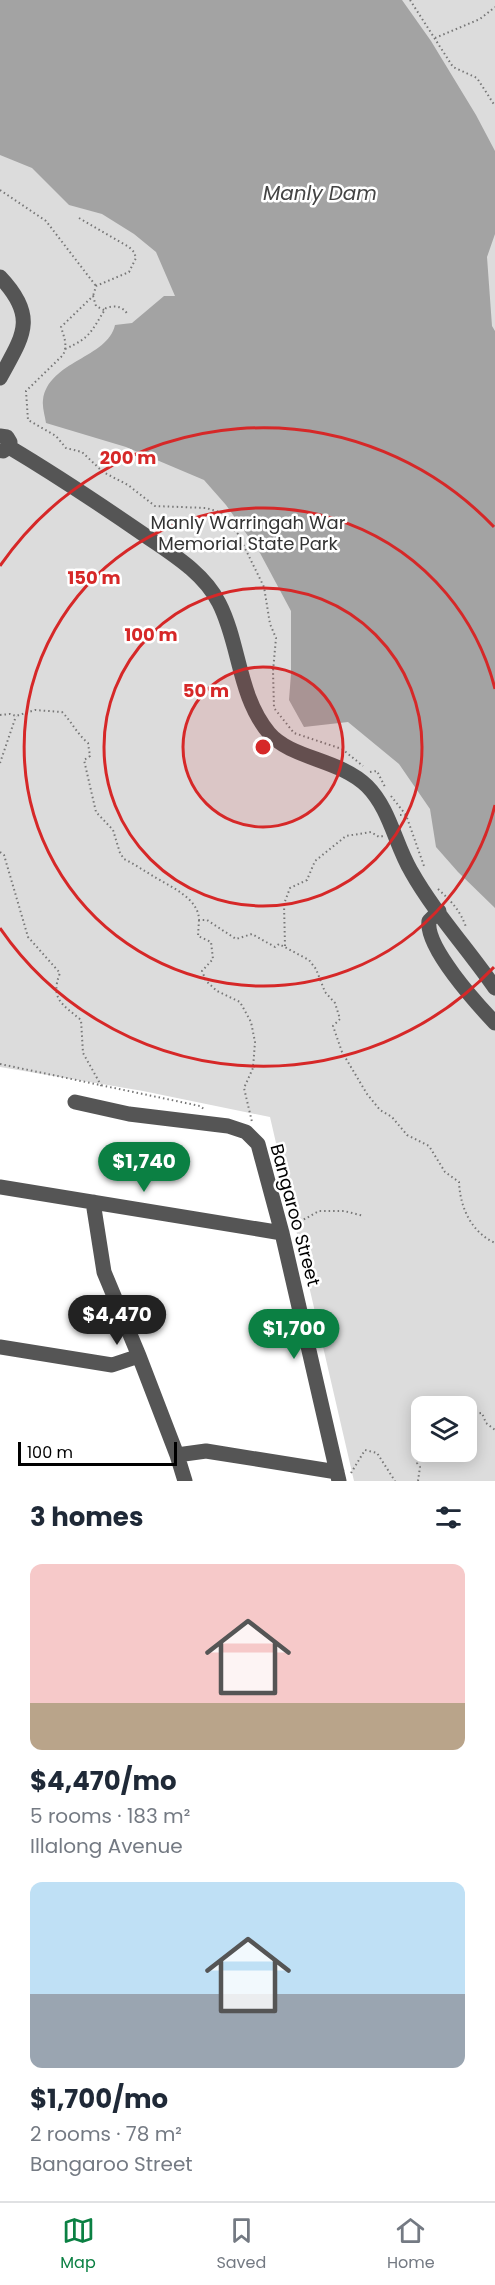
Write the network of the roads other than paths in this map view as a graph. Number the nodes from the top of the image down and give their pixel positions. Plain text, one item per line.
1 (0, 277) edge
2 (0, 378) edge
3 (3, 445) edge
4 (439, 910) junction
5 (494, 985) edge
6 (495, 1023) edge
7 (75, 1102) dead end
8 (0, 1186) edge
9 (93, 1202) junction
10 (282, 1233) junction
11 (0, 1347) edge
12 (139, 1356) junction
13 (177, 1455) junction
14 (338, 1478) edge
15 (184, 1481) edge

1 - 2 street
3 - 4 street
4 - 5 street
4 - 6 street
7 - 10 street, Bangaroo Street
8 - 9 street
9 - 10 street
9 - 12 street
10 - 14 street, Bangaroo Street
11 - 12 street
12 - 13 street
13 - 14 street
13 - 15 street

